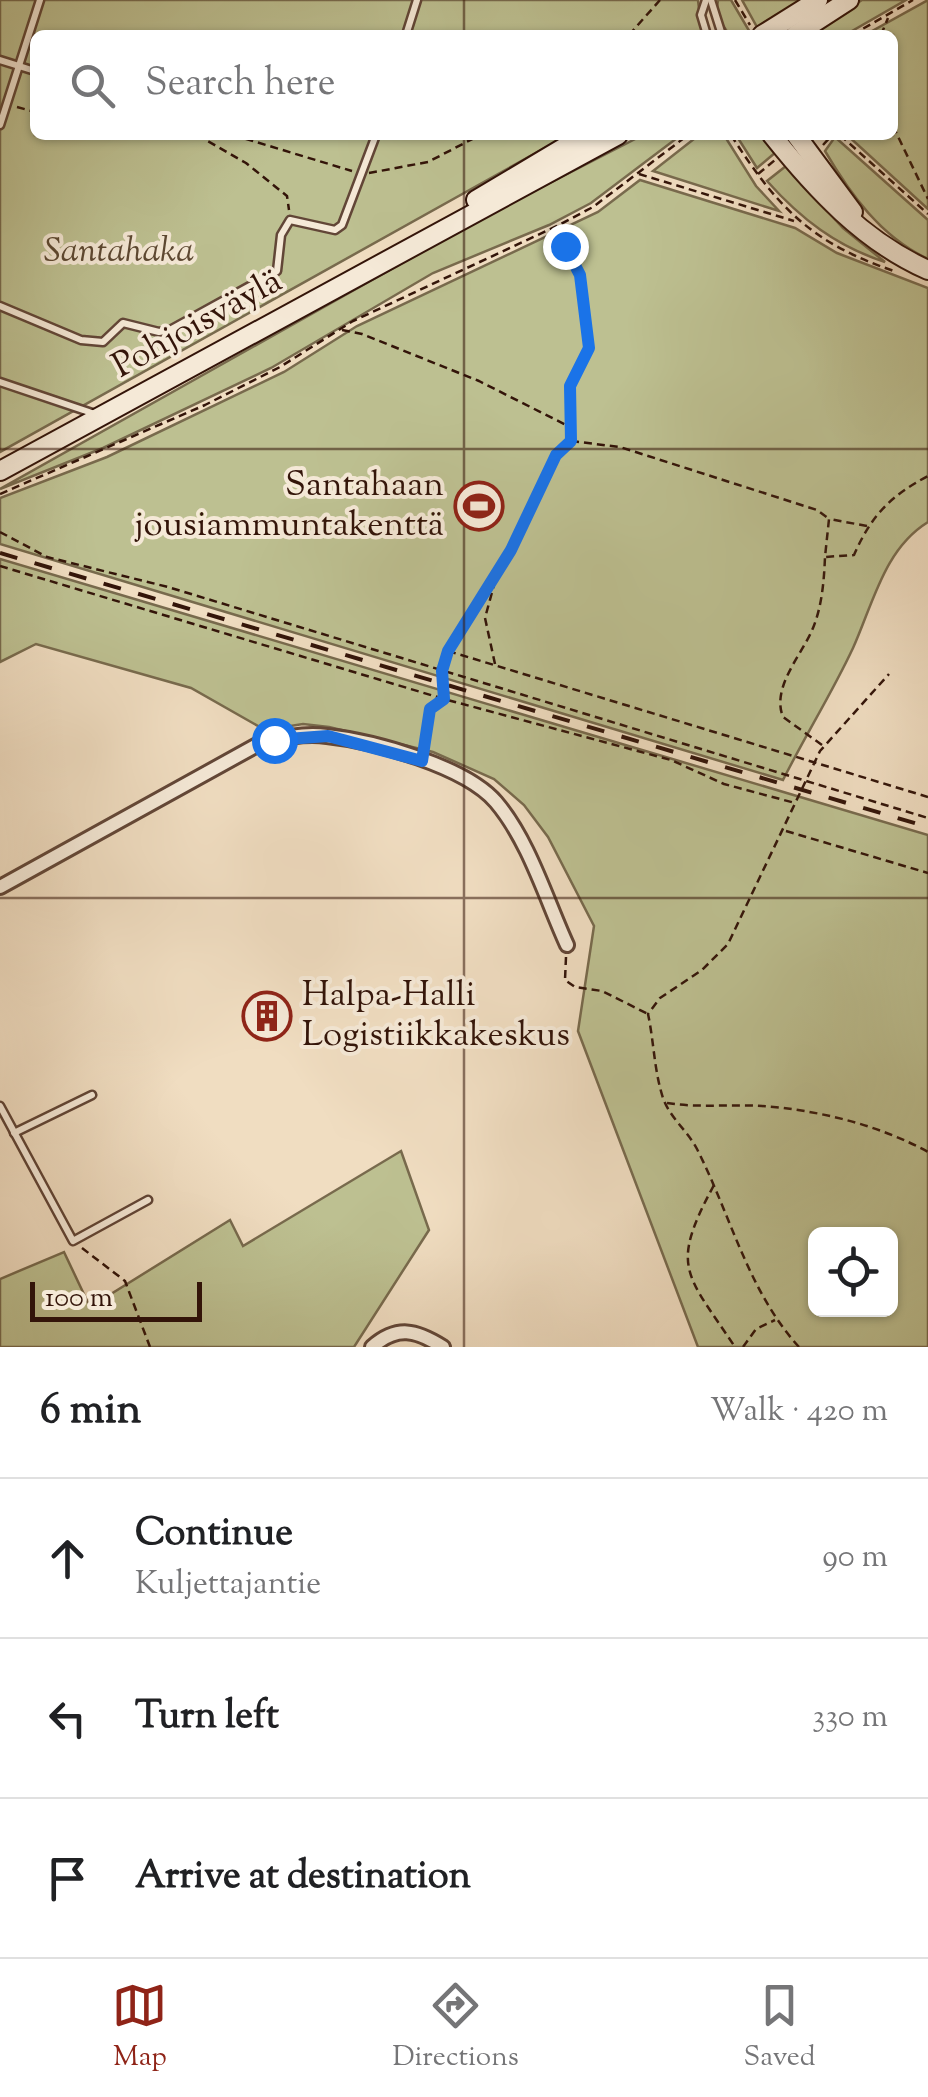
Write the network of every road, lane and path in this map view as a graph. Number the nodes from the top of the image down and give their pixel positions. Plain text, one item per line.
1 (40, 0) edge
2 (417, 0) edge
3 (660, 0) edge
4 (709, 0) edge
5 (736, 0) edge
6 (818, 0) edge
7 (850, 0) edge
8 (913, 0) edge
9 (890, 14) junction
10 (31, 30) edge
11 (408, 30) edge
12 (633, 30) edge
13 (705, 30) edge
14 (720, 30) edge
15 (755, 30) edge
16 (758, 30) edge
17 (803, 30) edge
18 (861, 30) edge
19 (882, 30) edge
20 (30, 35) edge
21 (0, 60) edge
22 (21, 67) junction
23 (30, 70) edge
24 (4, 106) edge
25 (30, 111) edge
26 (1, 122) edge
27 (898, 136) edge
28 (206, 140) edge
29 (374, 140) edge
30 (577, 140) edge
31 (608, 140) edge
32 (681, 140) edge
33 (734, 140) edge
34 (776, 140) edge
35 (800, 140) edge
36 (846, 140) edge
37 (785, 152) junction
38 (637, 174) junction
39 (757, 175) junction
40 (928, 199) edge
41 (928, 214) edge
42 (290, 220) junction
43 (796, 222) junction
44 (557, 226) junction
45 (865, 229) junction
46 (426, 235) junction
47 (928, 270) edge
48 (908, 275) dead end
49 (0, 306) edge
50 (339, 330) junction
51 (0, 382) edge
52 (101, 416) junction
53 (570, 426) junction
54 (571, 441) junction
55 (0, 471) edge
56 (928, 476) edge
57 (0, 494) edge
58 (829, 519) junction
59 (867, 526) junction
60 (0, 532) edge
61 (826, 558) junction
62 (0, 566) edge
63 (498, 571) junction
64 (448, 651) junction
65 (495, 665) junction
66 (442, 671) junction
67 (889, 674) dead end
68 (444, 699) junction
69 (824, 746) junction
70 (422, 761) junction
71 (812, 766) junction
72 (806, 779) junction
73 (928, 798) edge
74 (795, 802) junction
75 (928, 818) edge
76 (784, 830) junction
77 (928, 873) edge
78 (0, 887) edge
79 (567, 946) joint
80 (648, 1014) junction
81 (92, 1095) dead end
82 (665, 1102) junction
83 (0, 1106) edge
84 (14, 1133) junction
85 (928, 1152) edge
86 (714, 1185) junction
87 (148, 1200) dead end
88 (73, 1241) junction
89 (776, 1320) junction
90 (150, 1347) edge
91 (372, 1347) edge
92 (442, 1347) edge
93 (735, 1347) edge
94 (742, 1347) edge
95 (799, 1347) edge

1 - 10 lane
2 - 11 lane
3 - 12 path
4 - 13 lane
4 - 14 lane
5 - 15 path
6 - 16 main road
7 - 17 main road
8 - 9 path
9 - 18 path
9 - 19 path
20 - 22 lane
21 - 22 lane
22 - 23 lane
22 - 24 lane
24 - 25 path
24 - 26 lane
27 - 40 path
28 - 42 path
29 - 42 lane
30 - 46 main road, Pohjoisväylä
31 - 46 main road, Pohjoisväylä
32 - 38 path
33 - 39 path
34 - 37 main road
35 - 45 main road
36 - 41 path
37 - 39 path
37 - 45 main road
38 - 43 path
38 - 44 path
39 - 43 path
42 - 49 lane
43 - 48 path
44 - 50 path
44 - 53 path
45 - 47 main road
46 - 52 main road, Pohjoisväylä
50 - 53 path
50 - 57 path
51 - 52 lane
52 - 55 main road, Pohjoisväylä
53 - 54 path
54 - 58 path
54 - 63 path
56 - 59 path
58 - 59 path
58 - 61 path
59 - 61 path
60 - 66 path
61 - 69 path
62 - 68 path
63 - 64 path
63 - 65 path
64 - 65 path
64 - 66 path
65 - 71 path
66 - 68 path
66 - 72 path
67 - 69 path
68 - 70 path
68 - 74 path
69 - 71 path
70 - 78 street
70 - 79 street
71 - 72 path
71 - 73 path
72 - 74 path
72 - 75 path
74 - 76 path
76 - 77 path
76 - 80 path
79 - 80 path
80 - 82 path
81 - 84 lane
82 - 85 path
82 - 86 path
83 - 84 lane
84 - 88 lane
86 - 89 path
86 - 93 path
87 - 88 lane
88 - 90 path
89 - 94 path
89 - 95 path
91 - 92 street

